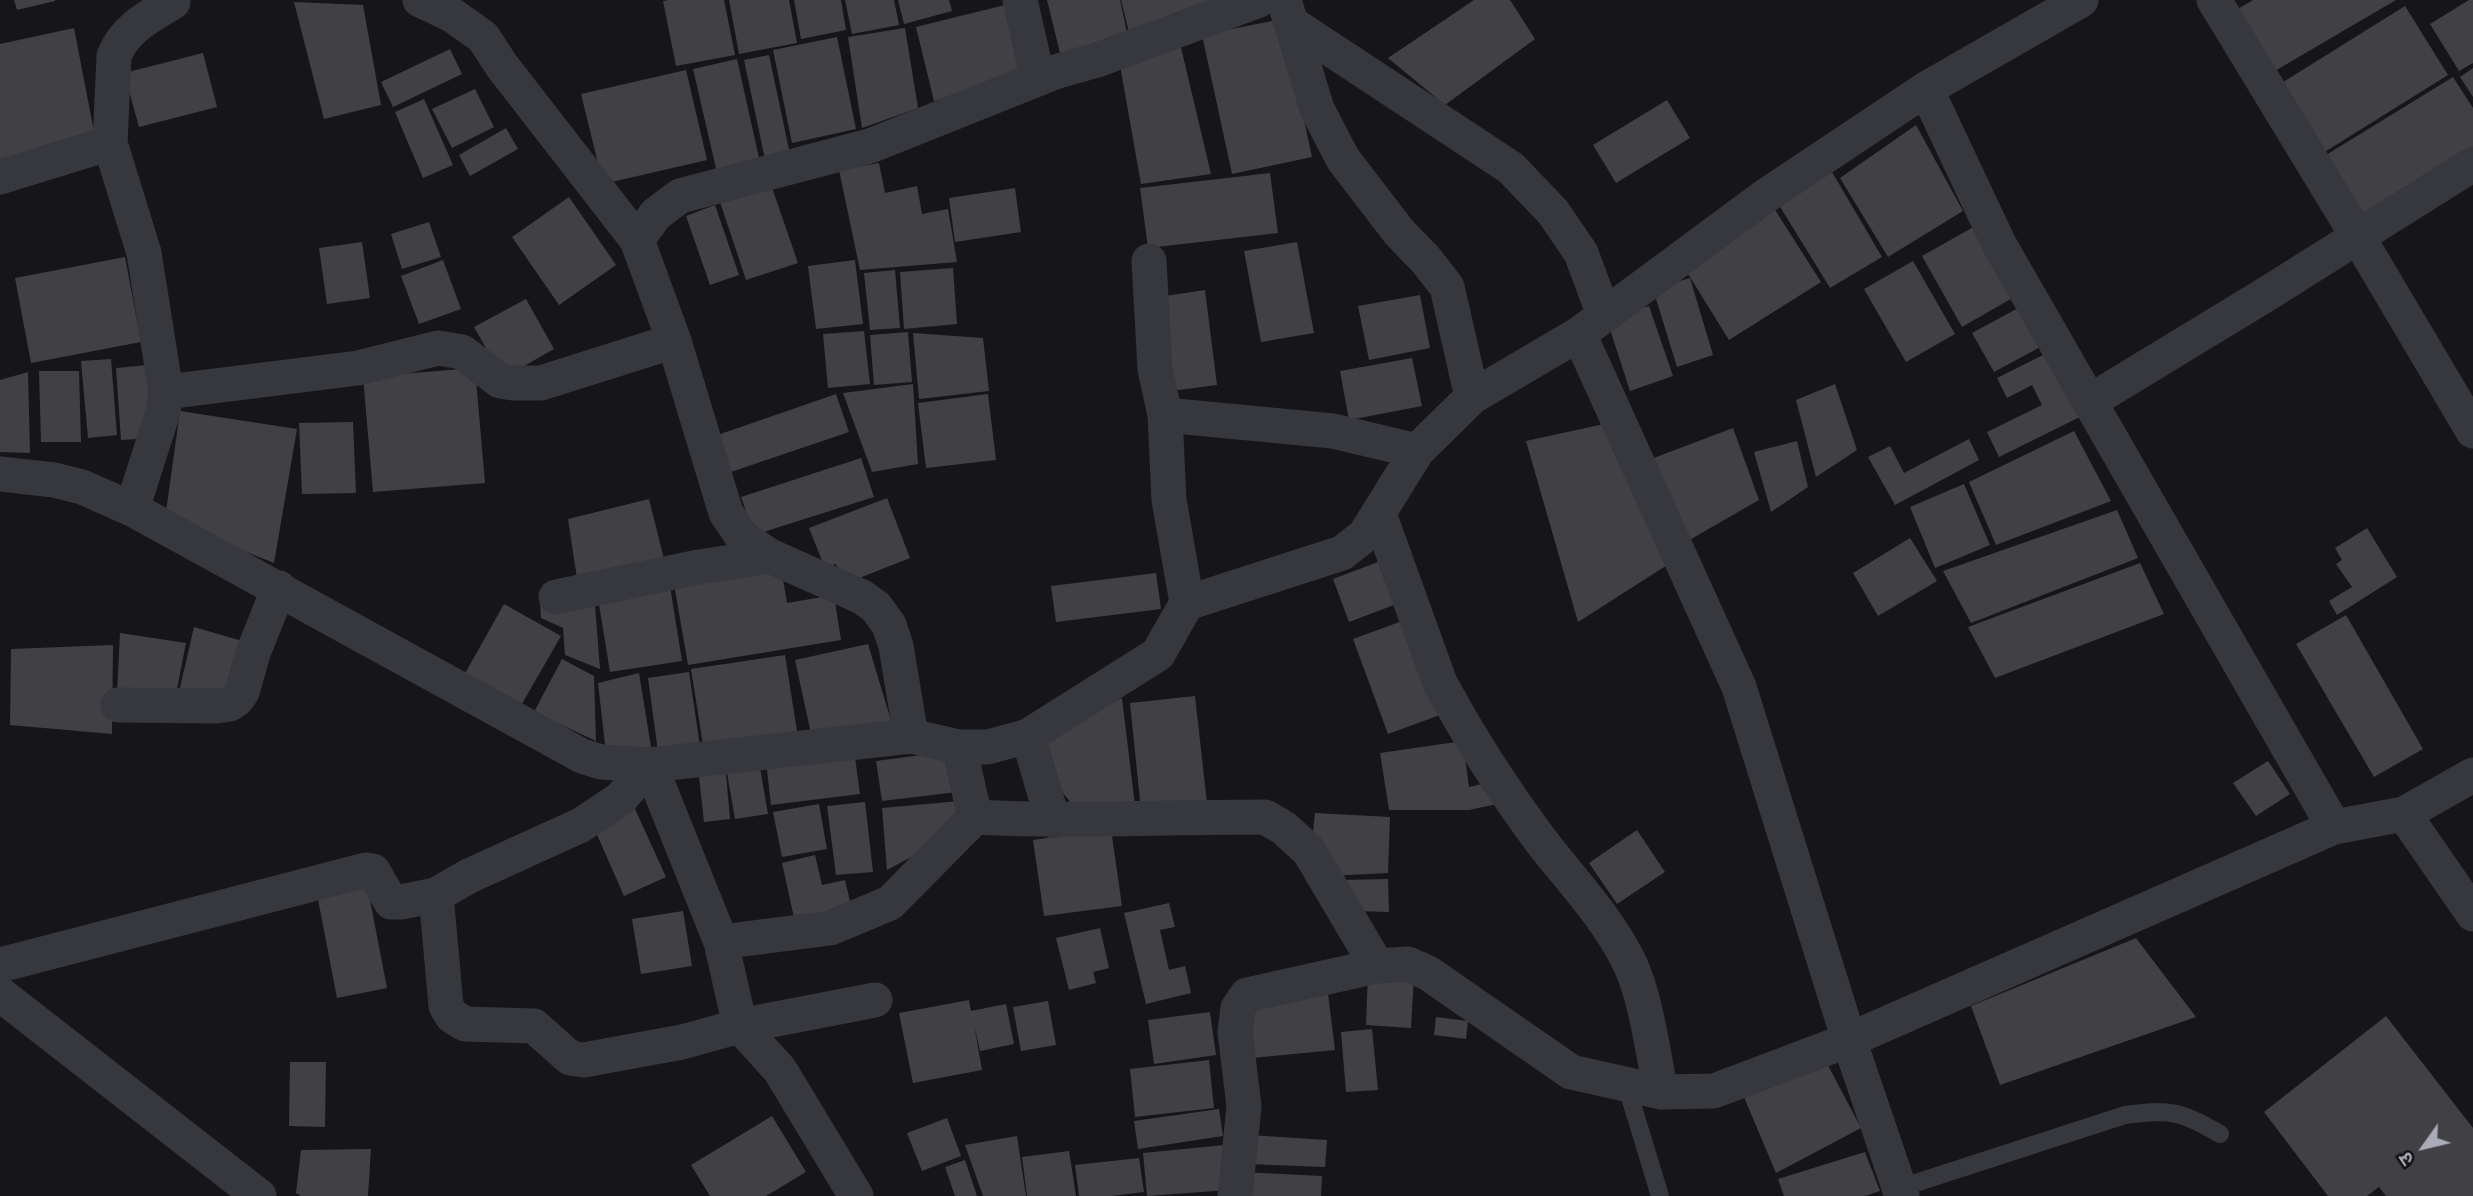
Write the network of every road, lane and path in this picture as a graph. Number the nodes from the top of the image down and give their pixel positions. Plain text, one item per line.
1 (420, 0) edge
2 (1020, 0) edge
3 (1259, 0) edge
4 (2081, 0) edge
5 (2214, 0) edge
6 (174, 1) edge
7 (1288, 11) edge
8 (1038, 79) junction
9 (1926, 89) junction
10 (110, 143) junction
11 (2473, 164) edge
12 (0, 177) edge
13 (2358, 237) junction
14 (637, 240) junction
15 (1149, 261) dead end
16 (1591, 325) junction
17 (674, 341) junction
18 (166, 393) junction
19 (1472, 397) junction
20 (2089, 402) junction
21 (1165, 415) junction
22 (2473, 430) edge
23 (1417, 451) junction
24 (0, 474) edge
25 (132, 509) junction
26 (1379, 514) junction
27 (770, 556) junction
28 (279, 588) junction
29 (556, 597) dead end
30 (1187, 603) junction
31 (118, 705) dead end
32 (911, 736) junction
33 (1028, 736) junction
34 (959, 747) junction
35 (650, 765) junction
36 (2473, 775) edge
37 (2404, 814) junction
38 (975, 817) junction
39 (1052, 821) junction
40 (2334, 827) junction
41 (436, 895) junction
42 (2473, 914) edge
43 (721, 942) junction
44 (0, 965) edge
45 (1377, 965) junction
46 (0, 994) edge
47 (875, 1000) dead end
48 (740, 1026) junction
49 (1849, 1040) junction
50 (1626, 1084) junction
51 (1661, 1092) junction
52 (2220, 1134) dead end
53 (1901, 1192) edge
54 (259, 1196) edge
55 (856, 1196) edge
56 (1235, 1196) edge
57 (1660, 1196) edge

1 - 14 street
2 - 8 street
3 - 8 street
4 - 9 street
5 - 13 street
6 - 10 street
7 - 16 street
7 - 19 street
8 - 14 street
9 - 16 street
9 - 20 street
10 - 12 street
10 - 18 street
11 - 13 street
13 - 20 street
13 - 22 street
14 - 17 street
15 - 21 street
16 - 19 street
16 - 49 street
17 - 18 street
17 - 27 street
18 - 25 street
19 - 23 street
20 - 40 street
21 - 23 street
21 - 30 street
23 - 26 street
24 - 25 street
25 - 28 street
26 - 30 street
26 - 51 street
27 - 29 street
27 - 32 street
28 - 31 street
28 - 35 street
30 - 33 street
32 - 34 street
32 - 35 street
33 - 34 street
33 - 39 street
34 - 38 street
35 - 41 street
35 - 43 street
36 - 37 street
37 - 40 street
37 - 42 street
38 - 39 street
38 - 43 street
39 - 45 street
40 - 49 street
41 - 44 street
41 - 48 street
43 - 48 street
45 - 50 street
45 - 56 street
46 - 54 street
47 - 48 street
48 - 55 street
49 - 51 street
49 - 53 street
50 - 51 street
50 - 57 lane
52 - 53 lane

